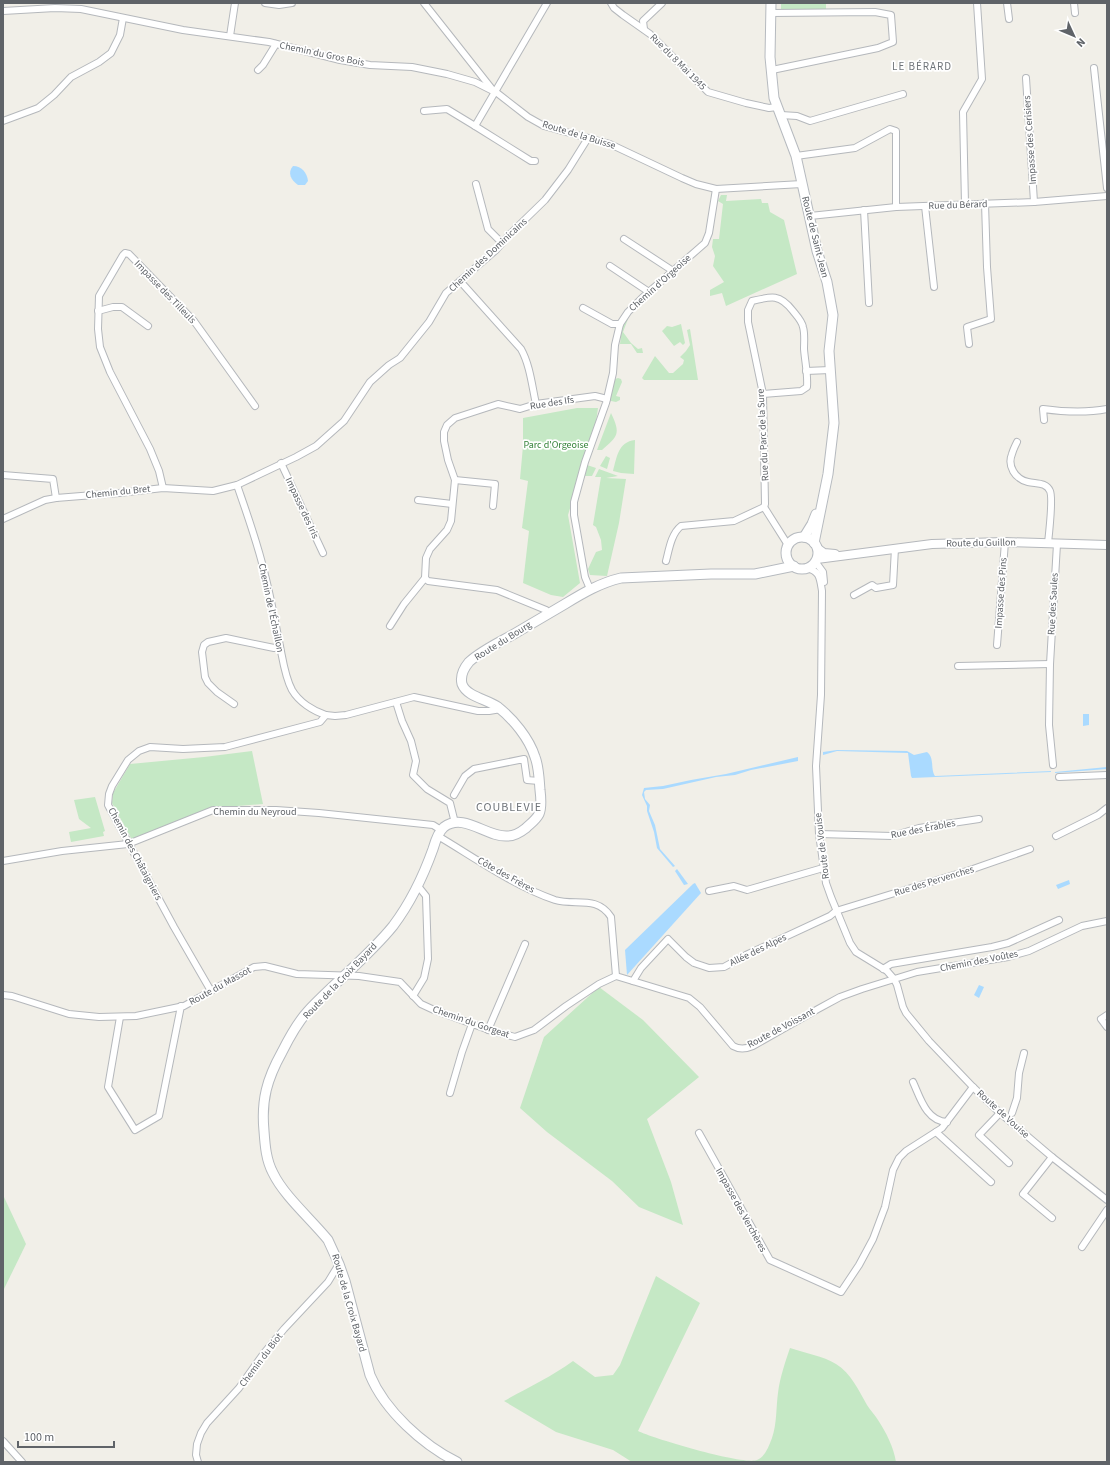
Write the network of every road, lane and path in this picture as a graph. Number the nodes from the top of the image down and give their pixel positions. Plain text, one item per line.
1 (235, 3) edge
2 (265, 3) edge
3 (292, 3) edge
4 (424, 3) edge
5 (547, 3) edge
6 (611, 3) edge
7 (662, 3) edge
8 (771, 3) edge
9 (977, 3) edge
10 (1007, 3) edge
11 (1074, 3) edge
12 (82, 6) edge
13 (3, 11) edge
14 (771, 13) junction
15 (1075, 13) dead end
16 (123, 18) junction
17 (1009, 19) dead end
18 (644, 21) junction
19 (634, 22) junction
20 (644, 29) junction
21 (230, 36) junction
22 (276, 44) junction
23 (1094, 68) dead end
24 (258, 70) dead end
25 (772, 70) junction
26 (1026, 78) dead end
27 (495, 92) junction
28 (903, 94) dead end
29 (779, 111) junction
30 (424, 112) dead end
31 (3, 121) edge
32 (475, 126) junction
33 (588, 138) junction
34 (796, 156) junction
35 (535, 161) dead end
36 (476, 184) dead end
37 (802, 184) junction
38 (1107, 188) edge
39 (716, 189) junction
40 (1107, 196) edge
41 (1034, 202) junction
42 (985, 203) junction
43 (965, 204) junction
44 (925, 206) junction
45 (896, 207) junction
46 (864, 210) junction
47 (810, 216) junction
48 (624, 239) dead end
49 (502, 243) junction
50 (610, 266) dead end
51 (673, 271) junction
52 (460, 281) junction
53 (934, 287) dead end
54 (648, 292) junction
55 (869, 303) dead end
56 (583, 308) dead end
57 (98, 311) junction
58 (620, 324) junction
59 (148, 326) dead end
60 (969, 344) dead end
61 (830, 370) junction
62 (806, 371) junction
63 (763, 394) junction
64 (606, 399) junction
65 (536, 404) junction
66 (255, 406) dead end
67 (1107, 409) edge
68 (1044, 420) dead end
69 (1017, 442) dead end
70 (281, 464) junction
71 (828, 474) junction
72 (3, 475) edge
73 (455, 480) junction
74 (237, 485) junction
75 (163, 488) junction
76 (56, 498) junction
77 (418, 500) dead end
78 (452, 504) junction
79 (493, 506) dead end
80 (764, 507) junction
81 (3, 519) edge
82 (804, 537) junction
83 (1005, 542) junction
84 (1048, 543) junction
85 (1057, 544) junction
86 (788, 545) junction
87 (816, 545) junction
88 (1107, 545) edge
89 (895, 548) junction
90 (323, 553) dead end
91 (856, 554) junction
92 (786, 555) junction
93 (816, 560) junction
94 (666, 561) dead end
95 (794, 566) junction
96 (807, 568) junction
97 (721, 574) junction
98 (424, 578) junction
99 (590, 589) junction
100 (822, 591) junction
101 (854, 595) dead end
102 (549, 613) junction
103 (390, 626) dead end
104 (997, 645) dead end
105 (280, 647) junction
106 (1050, 664) junction
107 (958, 666) dead end
108 (396, 702) junction
109 (234, 704) dead end
110 (501, 709) junction
111 (326, 714) junction
112 (1053, 765) dead end
113 (1107, 775) edge
114 (1059, 777) dead end
115 (539, 781) junction
116 (454, 794) dead end
117 (1107, 808) edge
118 (979, 819) dead end
119 (455, 822) junction
120 (441, 831) junction
121 (819, 834) junction
122 (1056, 836) dead end
123 (128, 844) junction
124 (1030, 849) dead end
125 (3, 861) edge
126 (823, 868) junction
127 (418, 886) junction
128 (709, 891) dead end
129 (836, 911) junction
130 (1059, 920) dead end
131 (1107, 921) edge
132 (525, 944) dead end
133 (883, 969) junction
134 (344, 975) junction
135 (616, 976) junction
136 (894, 979) junction
137 (633, 981) junction
138 (211, 991) junction
139 (3, 995) edge
140 (413, 996) junction
141 (181, 1006) junction
142 (1107, 1015) edge
143 (120, 1017) junction
144 (472, 1024) junction
145 (1107, 1027) edge
146 (488, 1030) junction
147 (1024, 1053) dead end
148 (913, 1082) dead end
149 (973, 1087) junction
150 (450, 1093) dead end
151 (1000, 1113) junction
152 (1012, 1113) dead end
153 (947, 1122) junction
154 (936, 1132) junction
155 (698, 1134) dead end
156 (1052, 1157) junction
157 (1009, 1163) dead end
158 (991, 1182) dead end
159 (1107, 1200) edge
160 (1107, 1210) edge
161 (1052, 1218) dead end
162 (1082, 1247) dead end
163 (340, 1264) junction
164 (3, 1441) edge
165 (22, 1462) edge
166 (198, 1462) edge
167 (457, 1462) edge

1 - 21 street
2 - 3 street
4 - 27 street, Route de la Buisse
5 - 27 street
6 - 19 street, Rue du 8 Mai 1945
7 - 18 street
8 - 14 main road, Route de Saint-Jean
9 - 43 street
10 - 17 street
11 - 15 street
12 - 13 street, Chemin du Gros Bois
12 - 16 street, Chemin du Gros Bois
14 - 25 main road, Route de Saint-Jean
14 - 25 street
16 - 21 street, Chemin du Gros Bois
16 - 31 street
18 - 19 street
18 - 20 street
19 - 20 street, Rue du 8 Mai 1945
20 - 29 street, Rue du 8 Mai 1945
21 - 22 street, Chemin du Gros Bois
22 - 24 street
22 - 27 street, Chemin du Gros Bois
23 - 38 street
25 - 29 main road, Route de Saint-Jean
26 - 41 street, Impasse des Cerisiers
27 - 32 street
27 - 33 street, Route de la Buisse
28 - 29 street, Rue du 8 Mai 1945
29 - 34 main road, Route de Saint-Jean
30 - 32 street
32 - 35 street
33 - 39 street, Route de la Buisse
33 - 49 street, Chemin des Dominicains
34 - 37 main road, Route de Saint-Jean
34 - 45 street
36 - 49 street
37 - 39 street, Route de la Buisse
37 - 47 main road, Route de Saint-Jean
39 - 51 street, Chemin d'Orgeoise
40 - 41 street, Rue du Bérard
41 - 42 street, Rue du Bérard
42 - 43 street, Rue du Bérard
42 - 60 street
43 - 44 street, Rue du Bérard
44 - 45 street, Rue du Bérard
44 - 53 street
45 - 46 street, Rue du Bérard
46 - 47 street, Rue du Bérard
46 - 55 street
47 - 61 main road, Route de Saint-Jean
48 - 51 street
49 - 52 street, Chemin des Dominicains
50 - 54 street
51 - 54 street, Chemin d'Orgeoise
52 - 65 street
52 - 70 street, Chemin des Dominicains
54 - 58 street, Chemin d'Orgeoise
56 - 58 street
57 - 59 street
57 - 66 street, Impasse des Tilleuls
57 - 75 street, Impasse des Tilleuls
58 - 64 street, Chemin d'Orgeoise
61 - 62 street
61 - 71 main road, Route de Saint-Jean
62 - 63 street
62 - 63 street, Rue du Parc de la Sure
63 - 80 street, Rue du Parc de la Sure
64 - 65 street, Rue des Ifs
64 - 99 street, Chemin d'Orgeoise
65 - 73 street, Rue des Ifs
67 - 68 street
69 - 84 street
70 - 74 street, Chemin des Dominicains
70 - 90 street, Impasse des Iris
71 - 82 main road, Route de Saint-Jean
71 - 87 main road, Route de Saint-Jean
72 - 76 street
73 - 78 street
73 - 79 street
74 - 75 street, Chemin du Bret
74 - 105 street, Chemin de l'Échaillon
75 - 76 street, Chemin du Bret
76 - 81 street, Chemin du Bret
77 - 78 street
78 - 98 street
80 - 86 street
80 - 94 street
82 - 86 main road
82 - 87 main road
83 - 84 street, Route du Guillon
83 - 89 street, Route du Guillon
83 - 104 street, Impasse des Pins
84 - 85 street, Route du Guillon
85 - 88 street, Route du Guillon
85 - 106 street, Rue des Saules
86 - 92 main road
87 - 91 street, Route du Guillon
87 - 93 main road
89 - 91 street, Route du Guillon
89 - 101 street
91 - 93 street, Route du Guillon
92 - 95 main road
92 - 97 main road, Route du Bourg
93 - 96 main road
93 - 100 street, Route de Vouise
95 - 96 main road
95 - 97 main road, Route du Bourg
96 - 100 street, Route de Vouise
97 - 99 main road, Route du Bourg
98 - 102 street
98 - 103 street
99 - 102 main road, Route du Bourg
100 - 121 street, Route de Vouise
102 - 110 main road, Route du Bourg
105 - 109 street
105 - 111 street, Chemin de l'Échaillon
106 - 107 street
106 - 112 street, Rue des Saules
108 - 110 street
108 - 111 street
108 - 119 street
110 - 115 main road, Route du Bourg
111 - 123 street, Chemin des Châtaigniers
113 - 114 street
115 - 116 street
115 - 119 main road, Route du Bourg
117 - 122 street
118 - 121 street, Rue des Érables
119 - 120 main road
120 - 123 street, Chemin du Neyroud
120 - 127 main road, Route de la Croix Bayard
120 - 135 street, Côte des Frères
121 - 126 street, Route de Vouise
123 - 125 street, Chemin du Neyroud
123 - 138 street, Chemin des Châtaigniers
124 - 129 street, Rue des Pervenches
126 - 128 street
126 - 129 street, Route de Vouise
127 - 134 main road, Route de la Croix Bayard
127 - 140 street
129 - 133 street, Route de Vouise
129 - 137 street, Allée des Alpes
130 - 133 street
131 - 136 street, Chemin des Voûtes
132 - 146 street
133 - 136 street, Route de Vouise
134 - 138 street, Route du Massot
134 - 140 street, Chemin du Gorgeat
134 - 163 main road, Route de la Croix Bayard
135 - 137 street, Route de Voissant
135 - 146 street, Chemin du Gorgeat
136 - 137 street, Route de Voissant
136 - 149 street, Route de Vouise
138 - 141 street, Route du Massot
139 - 143 street, Route du Massot
140 - 144 street, Chemin du Gorgeat
141 - 143 street, Route du Massot
141 - 143 street
142 - 145 street
144 - 146 street, Chemin du Gorgeat
144 - 150 street
147 - 152 street
148 - 153 street
149 - 151 street, Route de Vouise
149 - 153 street
151 - 156 street, Route de Vouise
151 - 157 street
153 - 154 street
154 - 155 street, Impasse des Verchères
154 - 158 street
156 - 159 street, Route de Vouise
156 - 161 street
160 - 162 street
163 - 166 street, Chemin du Biot
163 - 167 main road, Route de la Croix Bayard
164 - 165 street

